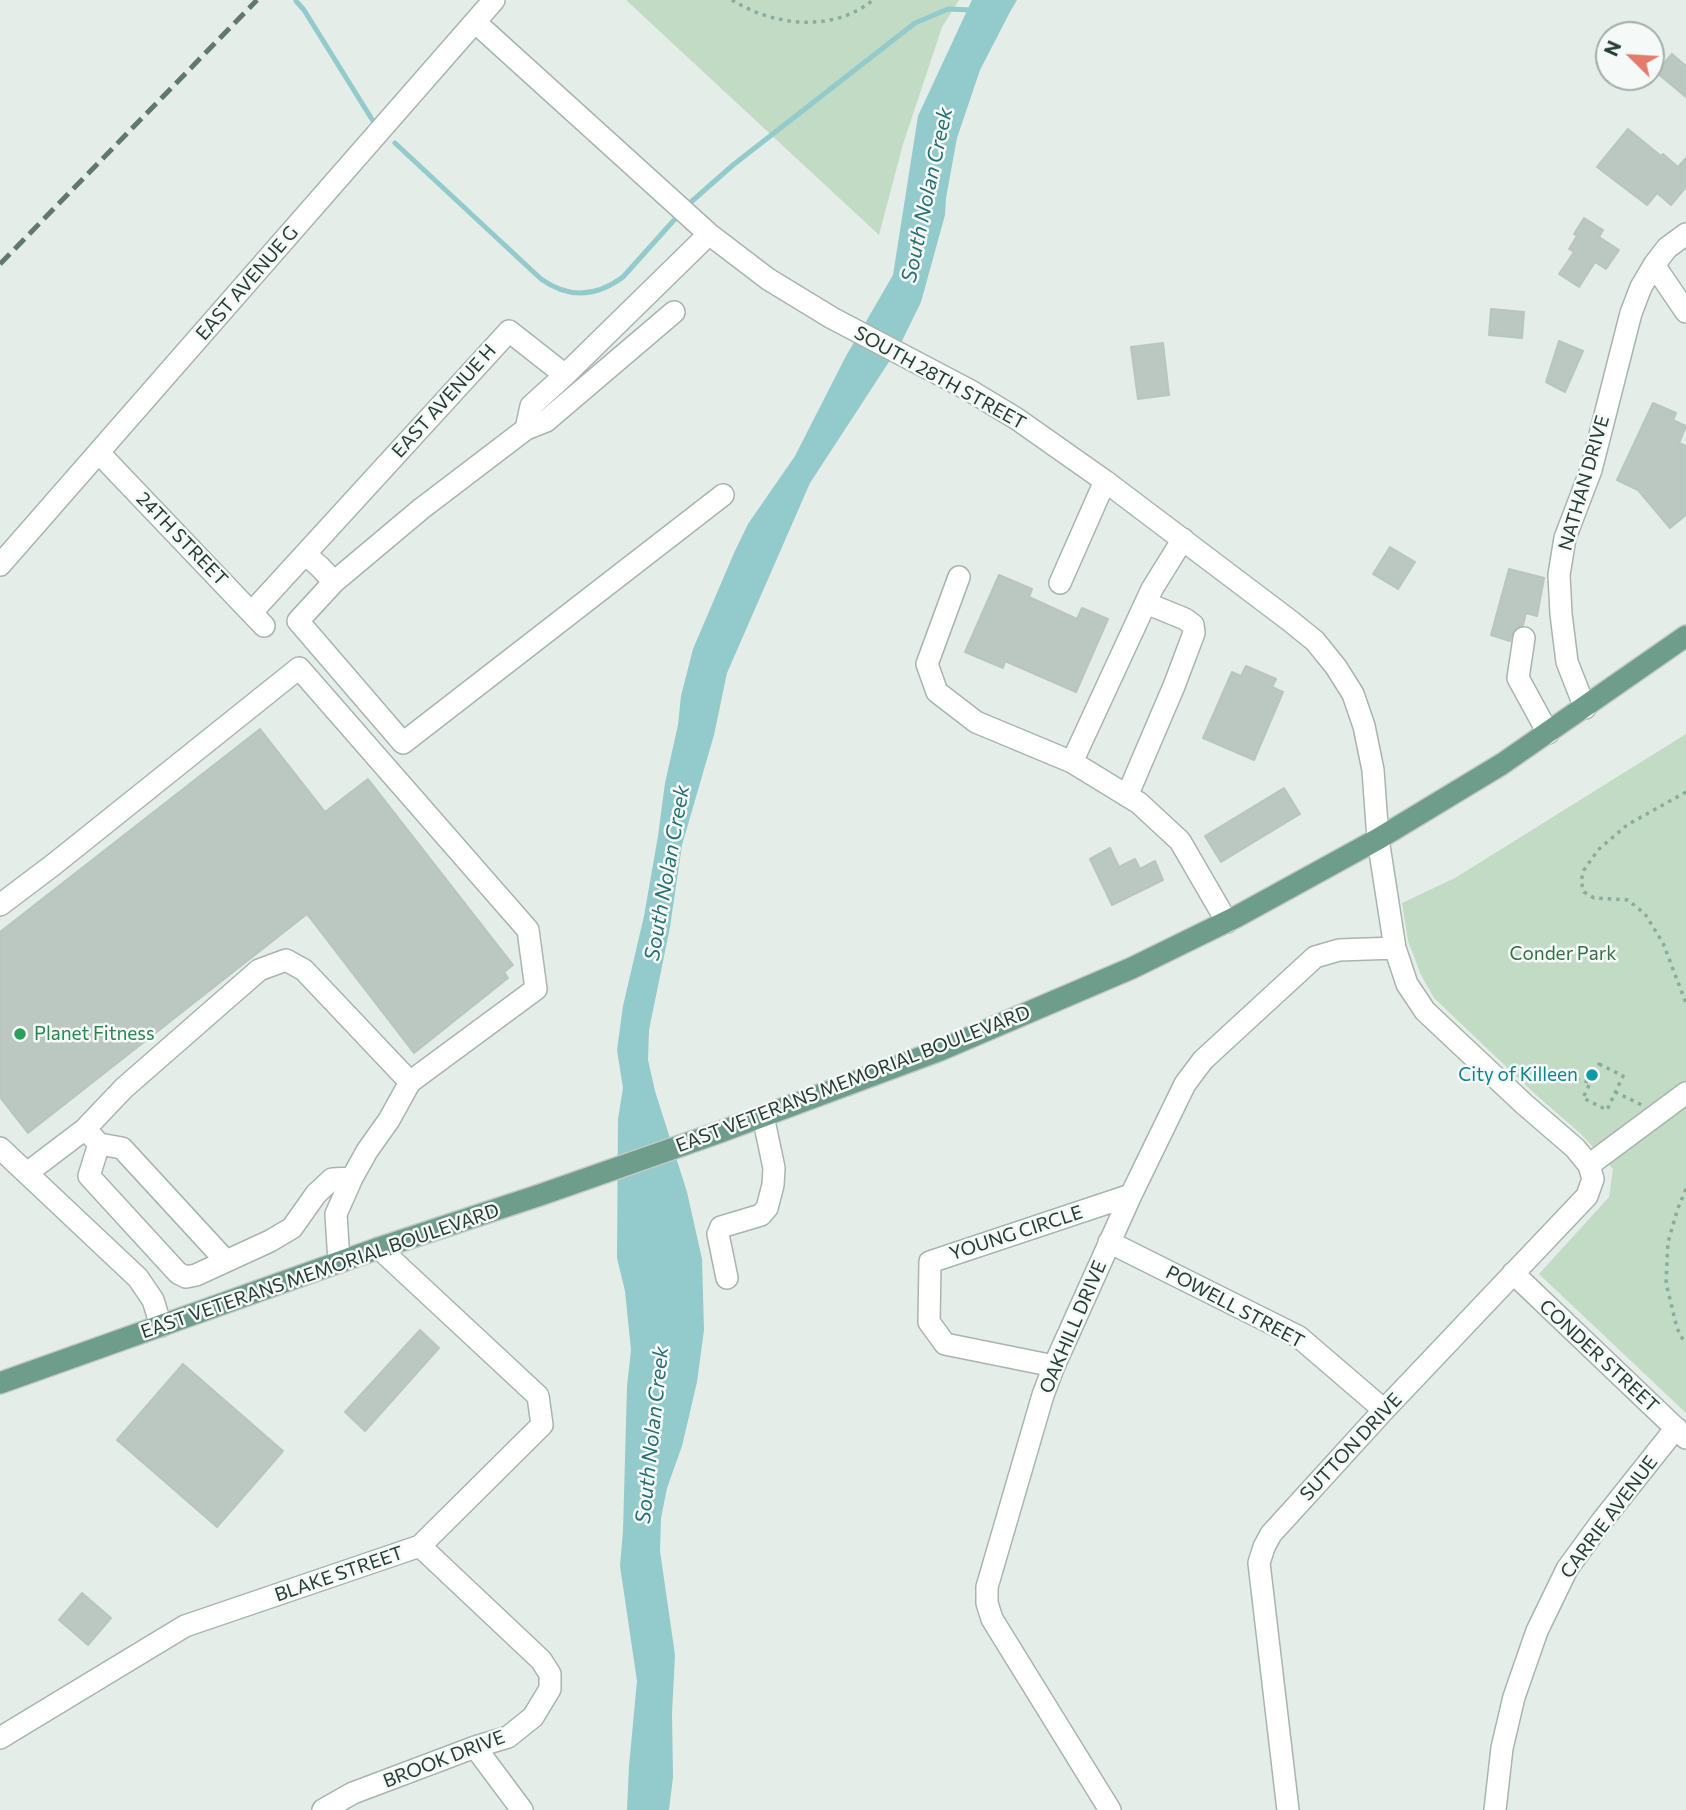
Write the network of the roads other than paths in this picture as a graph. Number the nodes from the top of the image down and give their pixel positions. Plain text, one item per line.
1 (494, 0) edge
2 (475, 22) junction
3 (709, 234) junction
4 (1686, 234) edge
5 (1654, 265) junction
6 (674, 312) dead end
7 (1686, 312) edge
8 (565, 375) junction
9 (526, 429) junction
10 (99, 453) junction
11 (1105, 481) junction
12 (723, 495) dead end
13 (1183, 540) junction
14 (305, 554) junction
15 (0, 565) edge
16 (959, 577) dead end
17 (334, 582) junction
18 (1060, 583) dead end
19 (1146, 603) junction
20 (258, 619) joint
21 (1686, 636) edge
22 (1524, 638) dead end
23 (1586, 708) junction
24 (1548, 733) junction
25 (1072, 762) junction
26 (1127, 796) junction
27 (1378, 839) junction
28 (0, 905) edge
29 (1227, 922) junction
30 (1395, 948) junction
31 (410, 1082) junction
32 (1686, 1093) edge
33 (763, 1116) junction
34 (92, 1136) junction
35 (0, 1148) edge
36 (1589, 1164) junction
37 (27, 1174) junction
38 (352, 1178) junction
39 (1131, 1195) junction
40 (1110, 1242) junction
41 (379, 1248) junction
42 (226, 1261) junction
43 (339, 1262) junction
44 (1513, 1273) junction
45 (727, 1278) dead end
46 (162, 1326) junction
47 (1054, 1366) junction
48 (0, 1383) edge
49 (1384, 1410) junction
50 (1681, 1433) edge
51 (420, 1546) junction
52 (0, 1738) edge
53 (475, 1747) junction
54 (323, 1810) edge
55 (522, 1810) edge
56 (1110, 1810) edge
57 (1288, 1810) edge
58 (1495, 1810) edge

1 - 2 street, EAST AVENUE G
2 - 3 street, SOUTH 28TH STREET
2 - 10 street, EAST AVENUE G
3 - 8 street
3 - 11 street, SOUTH 28TH STREET
4 - 5 street, NATHAN DRIVE
5 - 7 street
5 - 23 street, NATHAN DRIVE
6 - 9 street
8 - 9 street
8 - 14 street, EAST AVENUE H
9 - 17 street
10 - 15 street, EAST AVENUE G
10 - 20 street, 24TH STREET
11 - 13 street, SOUTH 28TH STREET
11 - 18 street
12 - 17 street
13 - 19 street
13 - 27 street, SOUTH 28TH STREET
14 - 17 street
14 - 20 street, EAST AVENUE H
16 - 25 street
19 - 25 street
19 - 26 street
21 - 23 main road, EAST VETERANS MEMORIAL BOULEVARD
22 - 24 street
23 - 24 main road, EAST VETERANS MEMORIAL BOULEVARD
24 - 27 main road, EAST VETERANS MEMORIAL BOULEVARD
25 - 26 street
26 - 29 street
27 - 29 main road, EAST VETERANS MEMORIAL BOULEVARD
27 - 30 street
28 - 31 street
29 - 33 main road, EAST VETERANS MEMORIAL BOULEVARD
30 - 36 street
30 - 39 street, OAKHILL DRIVE
31 - 34 street
31 - 38 street
32 - 36 street
33 - 41 main road, EAST VETERANS MEMORIAL BOULEVARD
33 - 45 street
34 - 37 street
34 - 42 street
34 - 42 street
35 - 37 street
36 - 44 street, SUTTON DRIVE
37 - 46 street
38 - 42 street
38 - 43 street
39 - 40 street, OAKHILL DRIVE
39 - 47 street, YOUNG CIRCLE
40 - 47 street, OAKHILL DRIVE
40 - 49 street, POWELL STREET
41 - 43 main road, EAST VETERANS MEMORIAL BOULEVARD
41 - 51 street, BLAKE STREET
43 - 46 main road, EAST VETERANS MEMORIAL BOULEVARD
44 - 49 street, SUTTON DRIVE
44 - 50 street, CONDER STREET
46 - 48 main road, EAST VETERANS MEMORIAL BOULEVARD
47 - 56 street, OAKHILL DRIVE
49 - 57 street, SUTTON DRIVE
50 - 58 street, CARRIE AVENUE
51 - 52 street, BLAKE STREET
51 - 53 street, BROOK DRIVE
53 - 54 street, BROOK DRIVE
53 - 55 street

